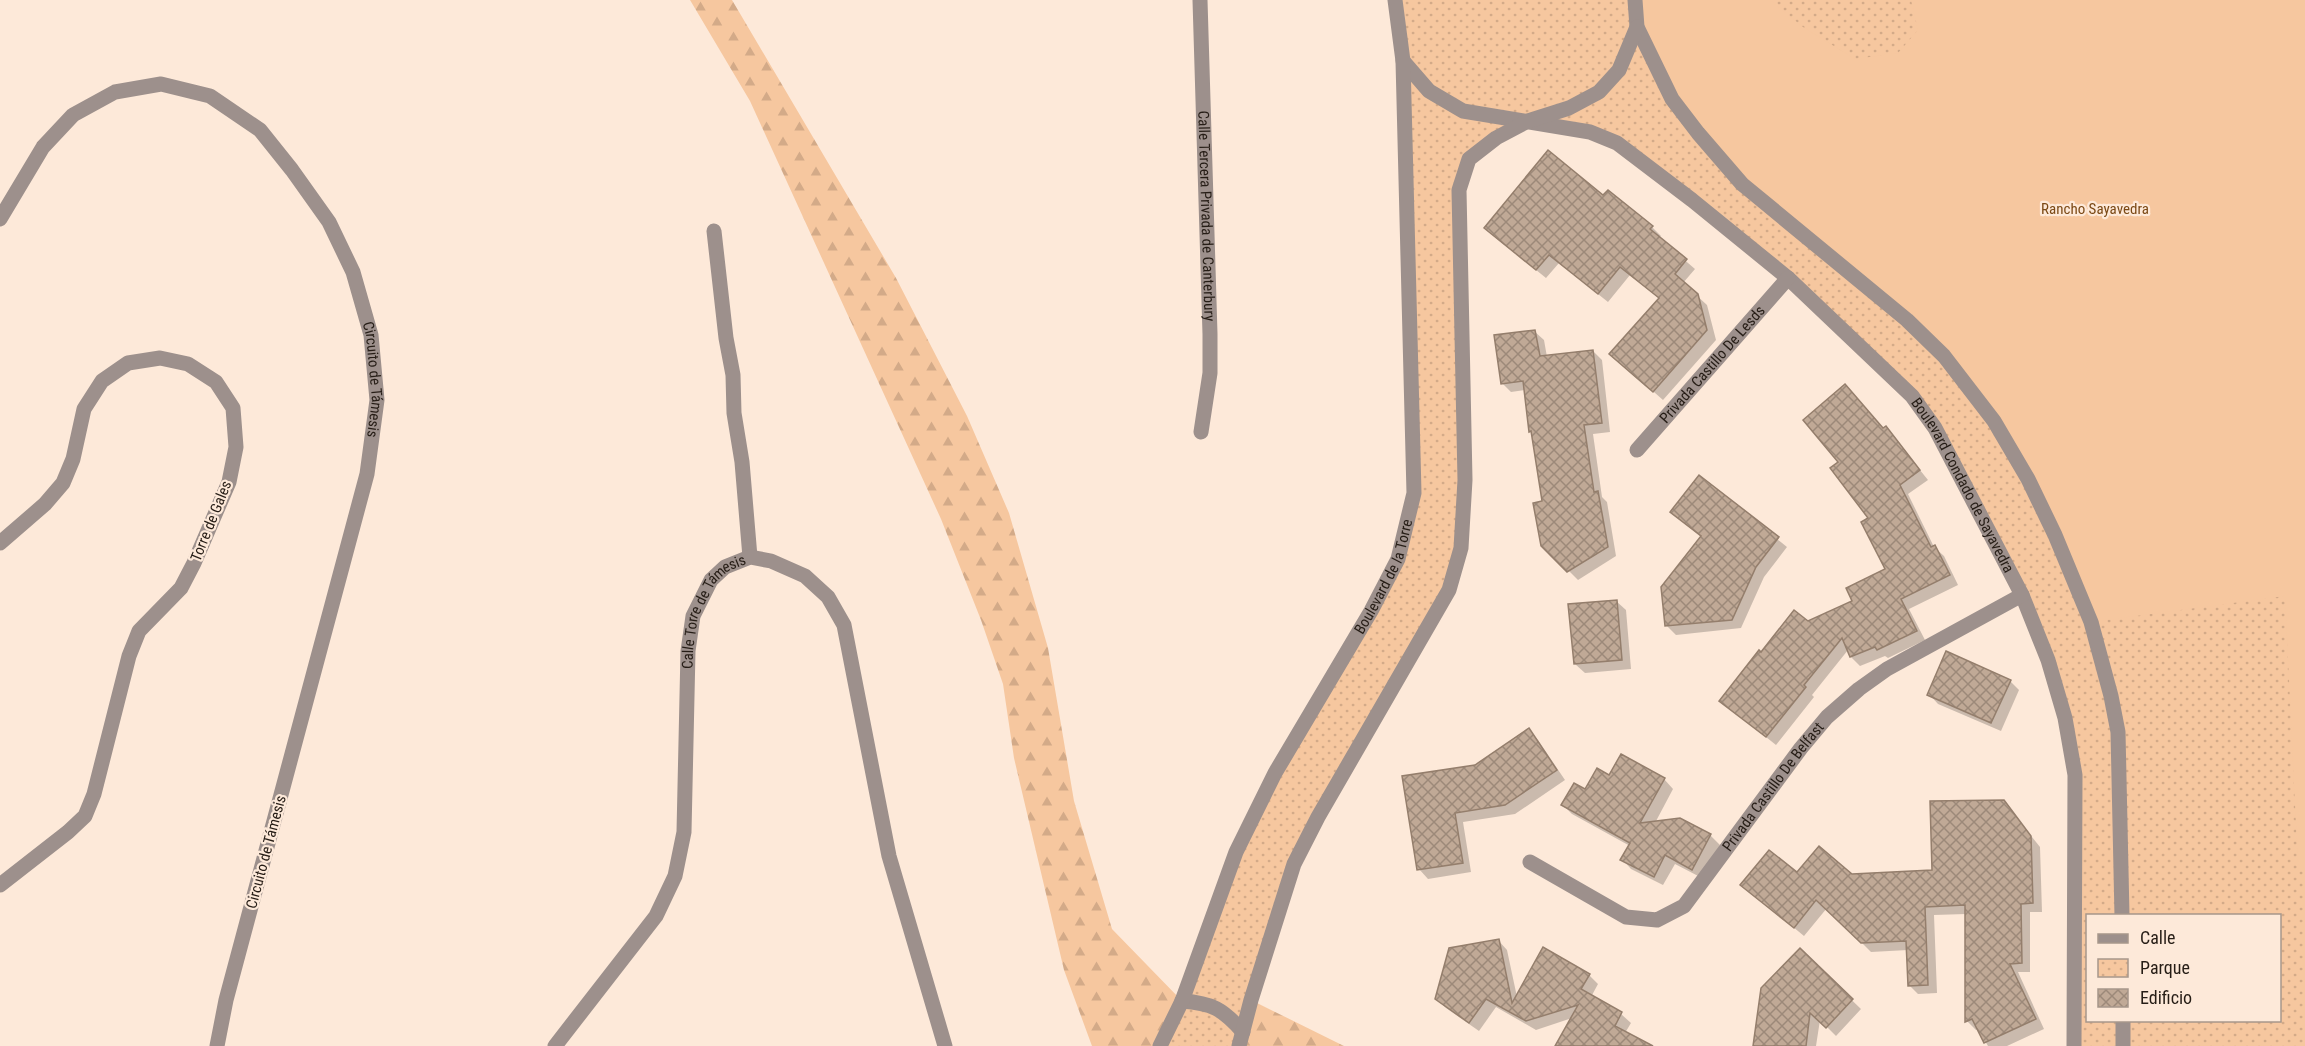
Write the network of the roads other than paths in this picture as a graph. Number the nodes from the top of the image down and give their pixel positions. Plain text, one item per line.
1 (1200, 0) edge
2 (1395, 0) edge
3 (1635, 0) edge
4 (1637, 27) junction
5 (1402, 61) junction
6 (1528, 121) junction
7 (0, 219) edge
8 (714, 231) dead end
9 (1788, 278) junction
10 (1202, 432) dead end
11 (1637, 450) dead end
12 (0, 543) edge
13 (750, 557) junction
14 (2022, 595) junction
15 (1530, 862) dead end
16 (0, 885) edge
17 (2122, 914) edge
18 (1182, 1001) junction
19 (2123, 1022) edge
20 (1241, 1039) edge
21 (217, 1046) edge
22 (555, 1046) edge
23 (945, 1046) edge
24 (1160, 1046) edge
25 (2074, 1046) edge
26 (2123, 1046) edge

1 - 10 street, Calle Tercera Privada de Canterbury
2 - 5 street
3 - 4 street
4 - 6 street
4 - 17 street
5 - 6 street, Boulevard Condado de Sayavedra
5 - 18 street, Boulevard de la Torre
6 - 9 street, Boulevard Condado de Sayavedra
6 - 20 street
7 - 21 street, Circuito de Támesis
8 - 13 street
9 - 11 street, Privada Castillo De Lesds
9 - 14 street, Boulevard Condado de Sayavedra
12 - 16 street, Torre de Gales
13 - 22 street, Calle Torre de Támesis
13 - 23 street, Calle Torre de Támesis
14 - 15 street, Privada Castillo De Belfast
14 - 25 street, Boulevard Condado de Sayavedra
18 - 20 street
18 - 24 street, Boulevard de la Torre
19 - 26 street

